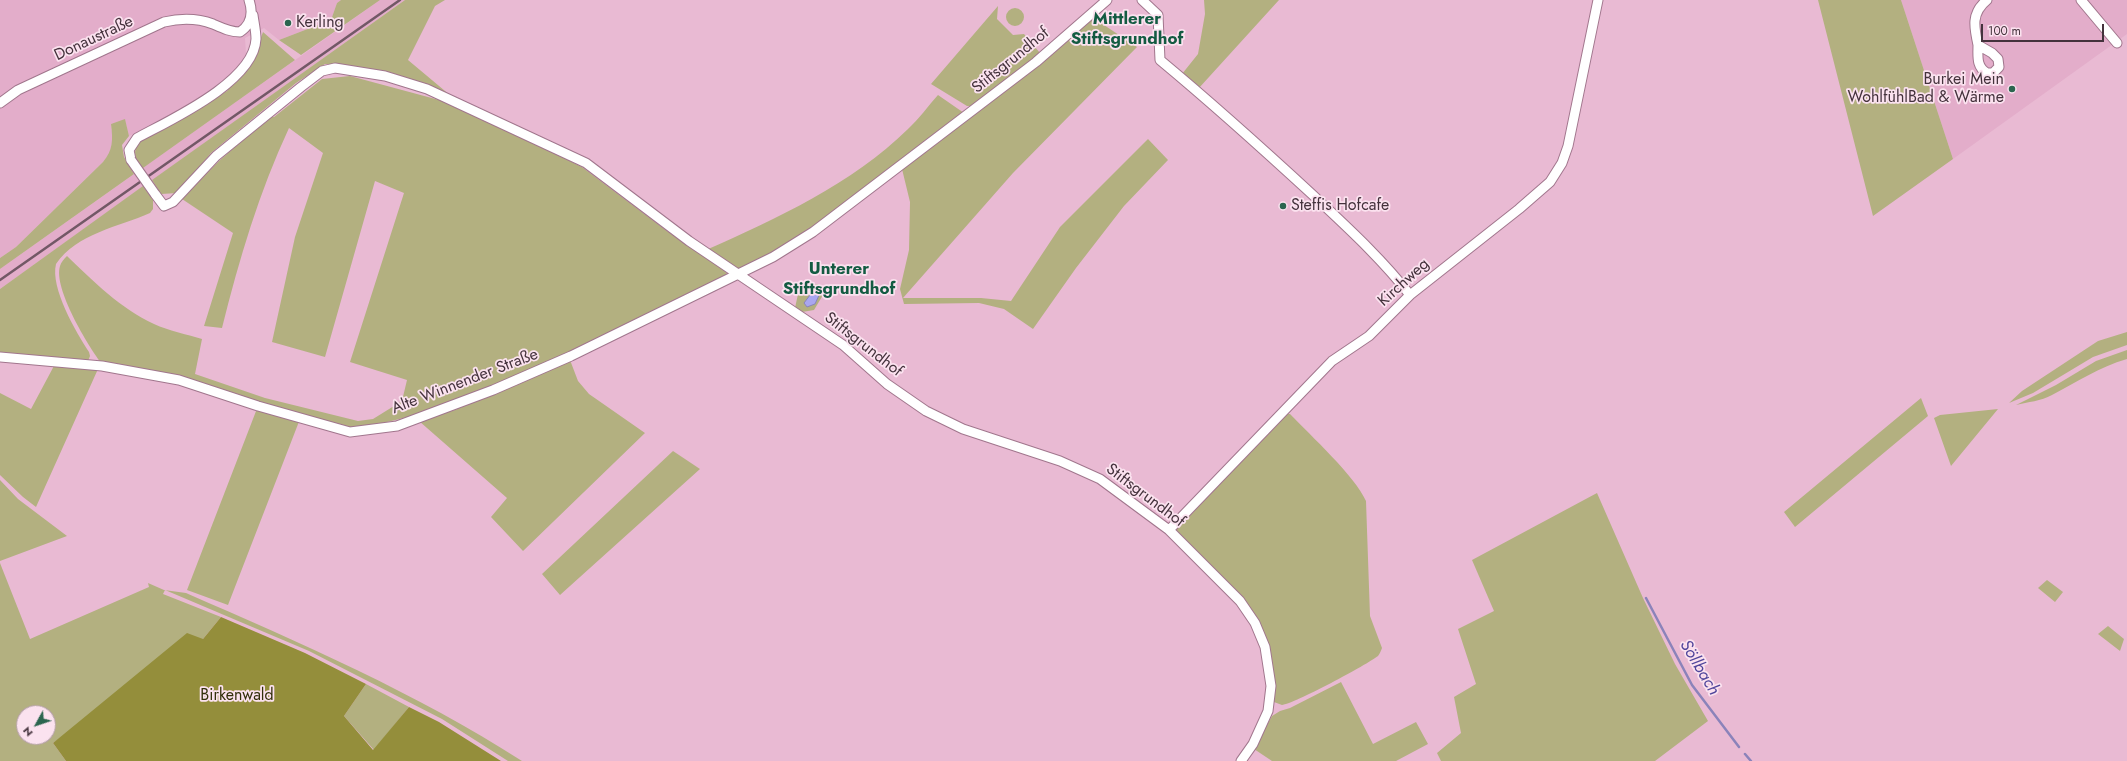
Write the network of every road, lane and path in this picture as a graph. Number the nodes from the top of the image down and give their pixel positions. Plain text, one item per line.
1 (249, 0) edge
2 (1107, 0) edge
3 (1142, 0) edge
4 (1598, 0) edge
5 (1987, 0) edge
6 (2081, 0) edge
7 (252, 11) junction
8 (2117, 43) dead end
9 (1978, 45) dead end
10 (0, 103) edge
11 (737, 274) junction
12 (1410, 295) junction
13 (0, 357) edge
14 (1169, 530) junction
15 (1241, 761) edge

1 - 7 street
2 - 11 street, Stiftsgrundhof
3 - 12 street
4 - 12 street, Kirchweg
5 - 9 street
6 - 8 street
7 - 10 street, Donaustraße
7 - 11 street, bridge
11 - 13 street, Alte Winnender Straße
11 - 14 street, Stiftsgrundhof
12 - 14 street, Kirchweg
14 - 15 street, Stiftsgrundhof

